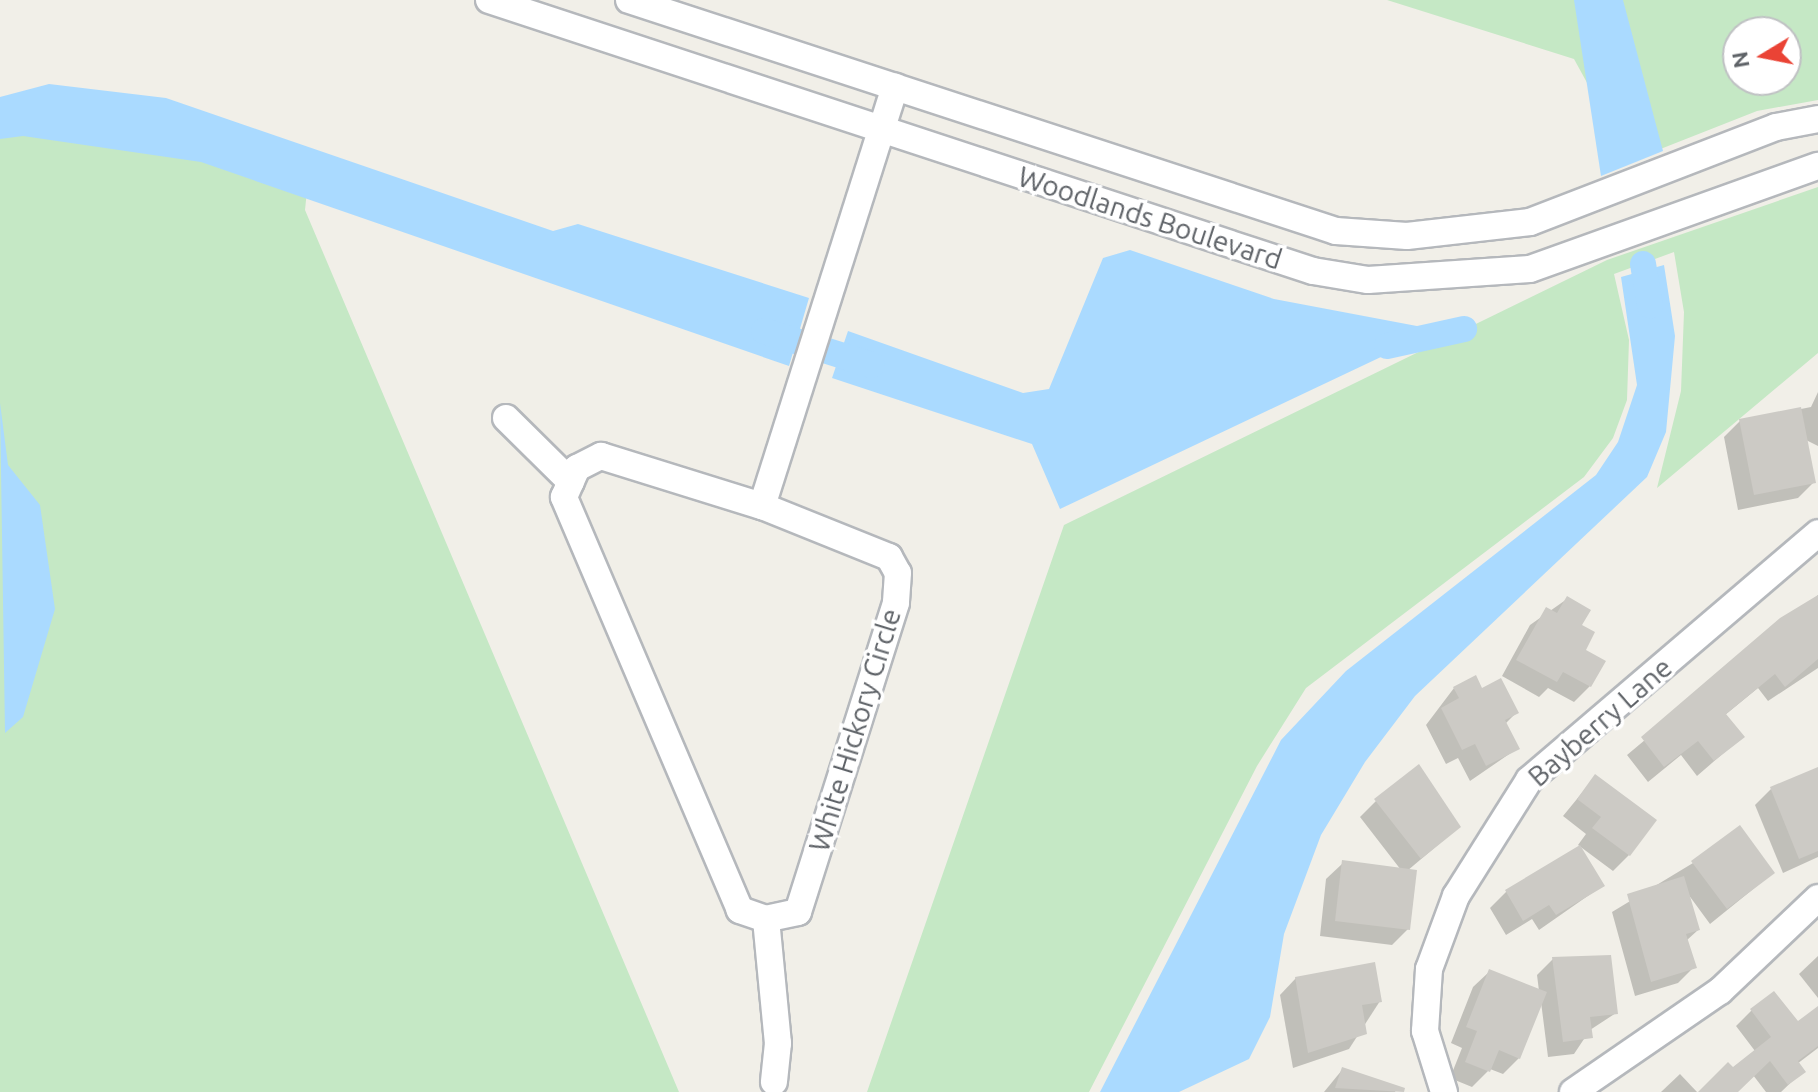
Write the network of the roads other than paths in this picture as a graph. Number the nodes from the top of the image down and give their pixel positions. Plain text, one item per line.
1 (489, 0) edge
2 (629, 0) edge
3 (895, 87) junction
4 (1818, 119) edge
5 (884, 131) junction
6 (1818, 166) edge
7 (506, 418) dead end
8 (571, 482) junction
9 (762, 506) junction
10 (1818, 533) edge
11 (1818, 898) edge
12 (766, 919) junction
13 (774, 1082) dead end
14 (1444, 1092) edge
15 (1573, 1092) edge

1 - 5 street, Woodlands Boulevard
2 - 3 street, Woodlands Boulevard
3 - 4 street, Woodlands Boulevard
3 - 5 street
5 - 6 street, Woodlands Boulevard
5 - 9 street
7 - 8 street
8 - 9 street, White Hickory Circle
8 - 12 street
9 - 12 street, White Hickory Circle
10 - 14 street, Bayberry Lane
11 - 15 street
12 - 13 street

